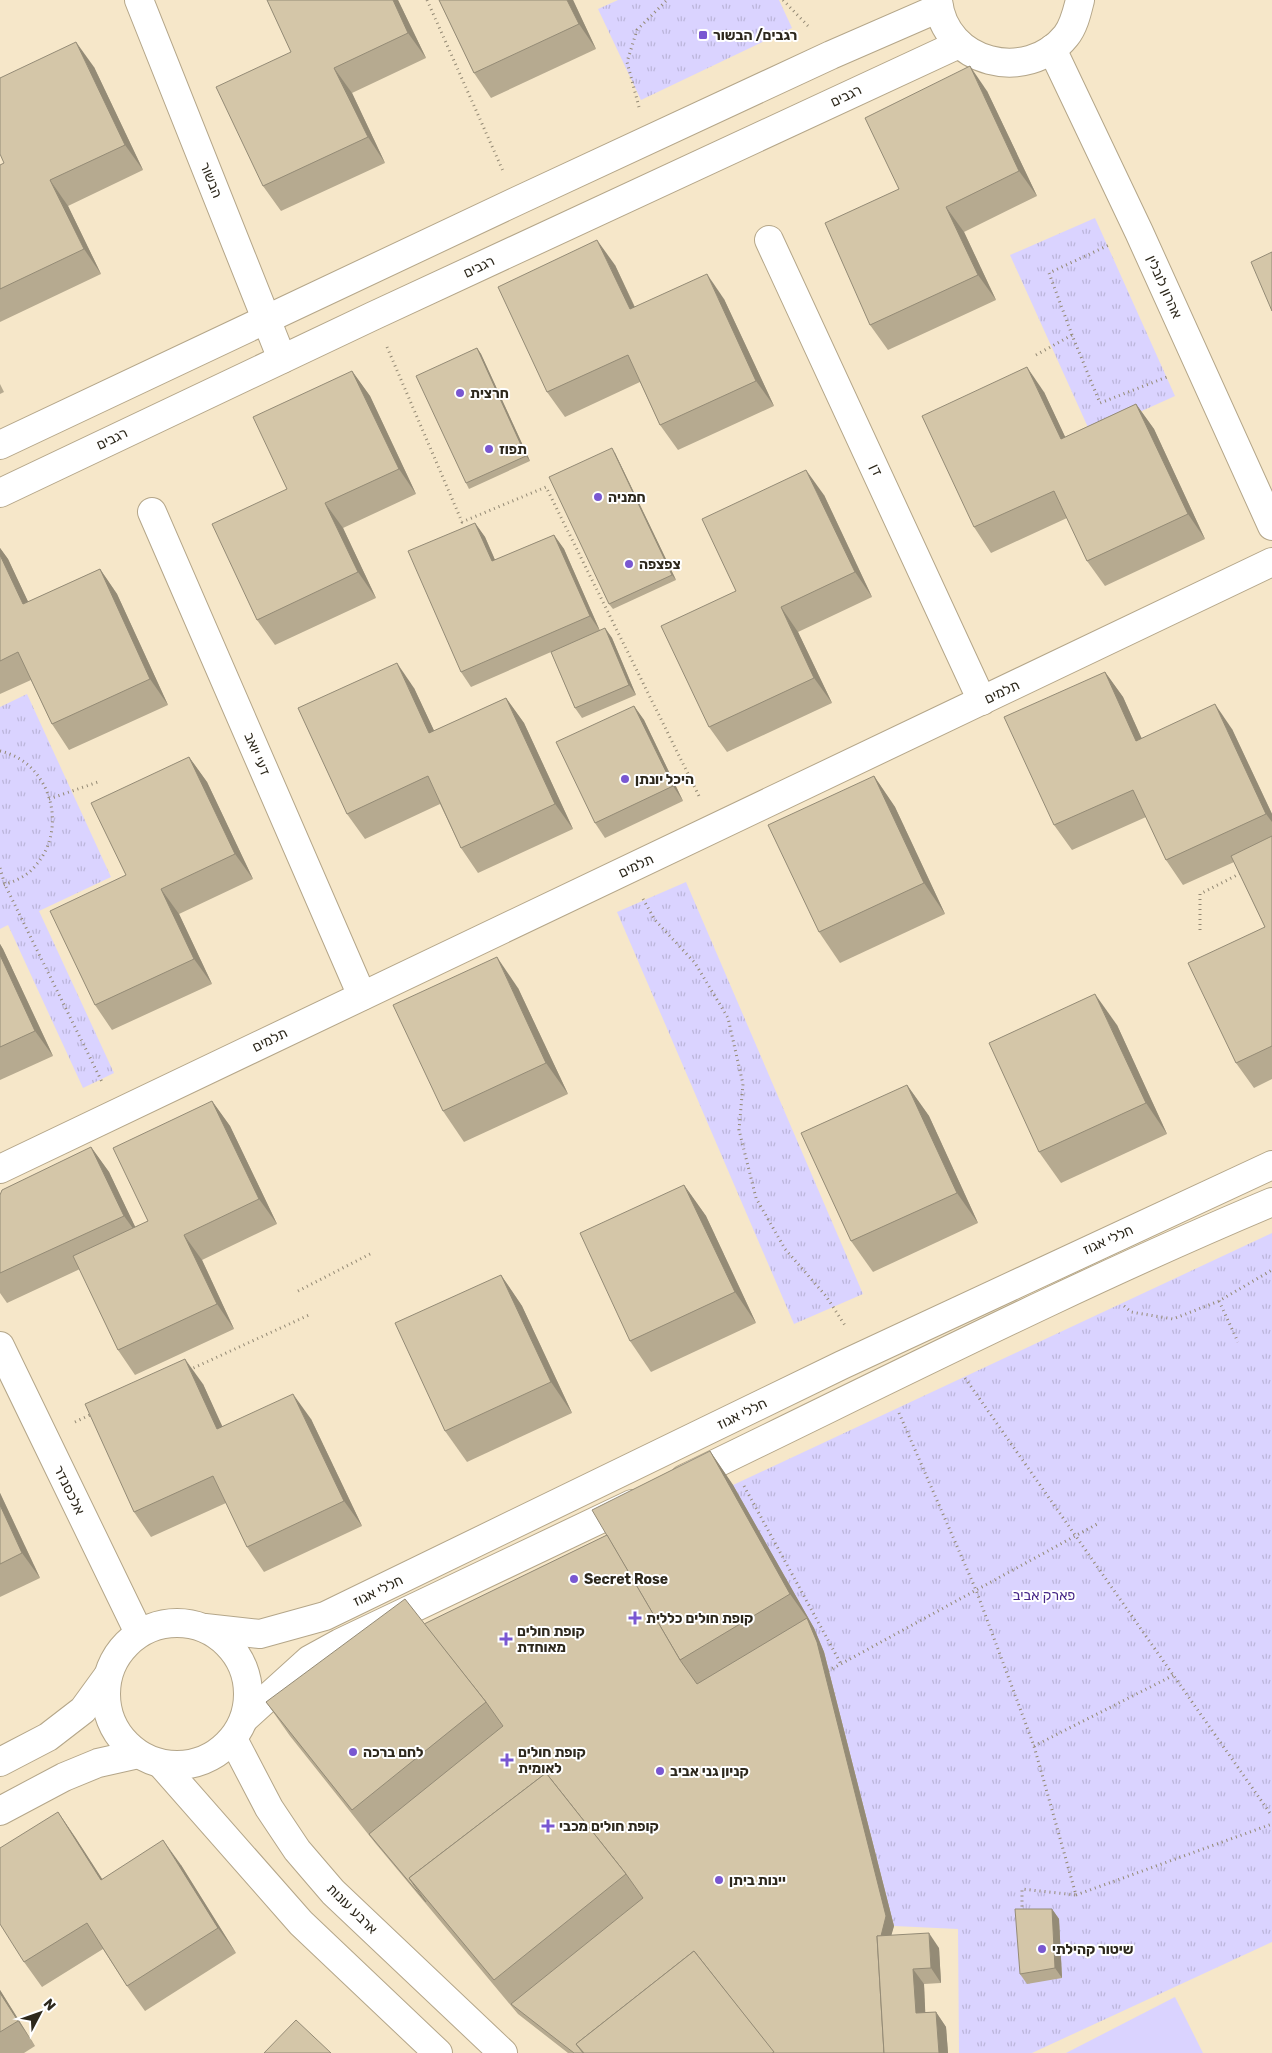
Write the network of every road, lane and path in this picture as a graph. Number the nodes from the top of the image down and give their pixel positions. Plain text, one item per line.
1 (139, 0) edge
2 (427, 0) edge
3 (667, 0) edge
4 (1080, 0) edge
5 (938, 4) edge
6 (959, 44) junction
7 (1052, 49) junction
8 (648, 140) junction
9 (517, 201) junction
10 (1139, 232) junction
11 (769, 240) dead end
12 (373, 316) junction
13 (266, 318) junction
14 (1072, 335) junction
15 (1036, 355) dead end
16 (282, 359) junction
17 (1199, 364) junction
18 (0, 445) edge
19 (0, 493) edge
20 (152, 512) dead end
21 (1272, 526) edge
22 (1272, 562) edge
23 (982, 701) junction
24 (0, 751) edge
25 (98, 782) dead end
26 (49, 799) junction
27 (715, 828) junction
28 (0, 868) edge
29 (627, 870) junction
30 (1248, 870) edge
31 (5, 885) junction
32 (0, 886) edge
33 (1200, 930) dead end
34 (362, 996) junction
35 (118, 1113) junction
36 (1272, 1165) edge
37 (0, 1169) edge
38 (1272, 1202) edge
39 (372, 1252) dead end
40 (1272, 1270) edge
41 (1096, 1280) junction
42 (298, 1292) dead end
43 (1219, 1301) junction
44 (308, 1315) dead end
45 (1238, 1342) dead end
46 (0, 1346) edge
47 (946, 1351) junction
48 (864, 1354) junction
49 (185, 1371) edge
50 (885, 1383) junction
51 (97, 1412) edge
52 (44, 1436) junction
53 (728, 1457) junction
54 (1099, 1523) dead end
55 (1076, 1535) junction
56 (976, 1590) junction
57 (206, 1628) junction
58 (139, 1633) junction
59 (841, 1664) junction
60 (828, 1670) dead end
61 (1174, 1675) junction
62 (106, 1678) junction
63 (239, 1729) junction
64 (1034, 1746) junction
65 (150, 1760) junction
66 (0, 1762) edge
67 (0, 1811) edge
68 (1272, 1816) edge
69 (1272, 1824) edge
70 (1076, 1894) junction
71 (1022, 1920) edge
72 (438, 2053) edge
73 (503, 2053) edge

1 - 13 street, הבשור
2 - 9 path
3 - 8 path
4 - 7 street
5 - 6 street
5 - 8 street
6 - 7 street
6 - 12 street, רגבים
7 - 10 street, אהרון לובלין
8 - 9 street
9 - 13 street
10 - 14 path
10 - 17 street, אהרון לובלין
11 - 23 street, דן
12 - 16 street, רגבים
12 - 27 path
13 - 16 street, הבשור
13 - 18 street
14 - 15 path
14 - 17 path
16 - 19 street, רגבים
17 - 21 street, אהרון לובלין
20 - 34 street, דעי יואב
22 - 23 street, תלמים
23 - 27 street, תלמים
24 - 26 path
25 - 26 path
26 - 31 path
27 - 29 street, תלמים
28 - 31 path
29 - 34 street, תלמים
29 - 48 path
30 - 33 path
31 - 32 path
31 - 35 path
34 - 35 street, תלמים
35 - 37 street, תלמים
36 - 48 street, חללי אגוז
38 - 41 street
39 - 42 path
40 - 43 path
41 - 43 path
41 - 47 street
43 - 45 path
44 - 49 path
46 - 52 street, אלכסנדר
47 - 50 street
47 - 55 path
48 - 57 street, חללי אגוז
50 - 53 street
50 - 56 path
51 - 52 path
52 - 58 street, אלכסנדר
53 - 59 path
53 - 63 street
54 - 55 path
55 - 56 path
55 - 61 path
56 - 59 path
56 - 64 path
57 - 58 street
57 - 63 street
58 - 62 street
59 - 60 path
61 - 64 path
61 - 68 path
62 - 65 street
62 - 66 street
63 - 65 street
63 - 73 street, ארבע עונות
64 - 70 path
65 - 67 street
65 - 72 street
69 - 70 path
70 - 71 path

